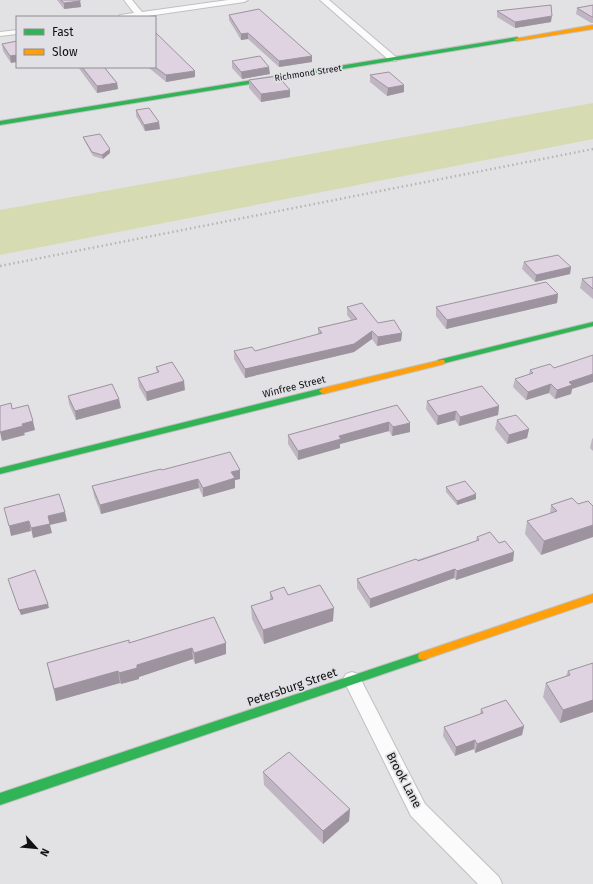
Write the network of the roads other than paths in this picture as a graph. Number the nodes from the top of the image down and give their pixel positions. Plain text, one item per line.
1 (128, 0) edge
2 (244, 0) edge
3 (324, 0) edge
4 (140, 15) junction
5 (132, 16) edge
6 (593, 27) edge
7 (16, 32) edge
8 (0, 34) edge
9 (393, 59) junction
10 (0, 123) edge
11 (593, 324) edge
12 (0, 471) edge
13 (593, 598) edge
14 (352, 680) junction
15 (0, 799) edge
16 (492, 884) edge

1 - 4 street
2 - 4 street
3 - 9 street
4 - 5 street
6 - 9 street, Richmond Street
7 - 8 street
9 - 10 street, Richmond Street
11 - 12 street, Winfree Street
13 - 14 street, Petersburg Street
14 - 15 street, Petersburg Street
14 - 16 street, Brook Lane

